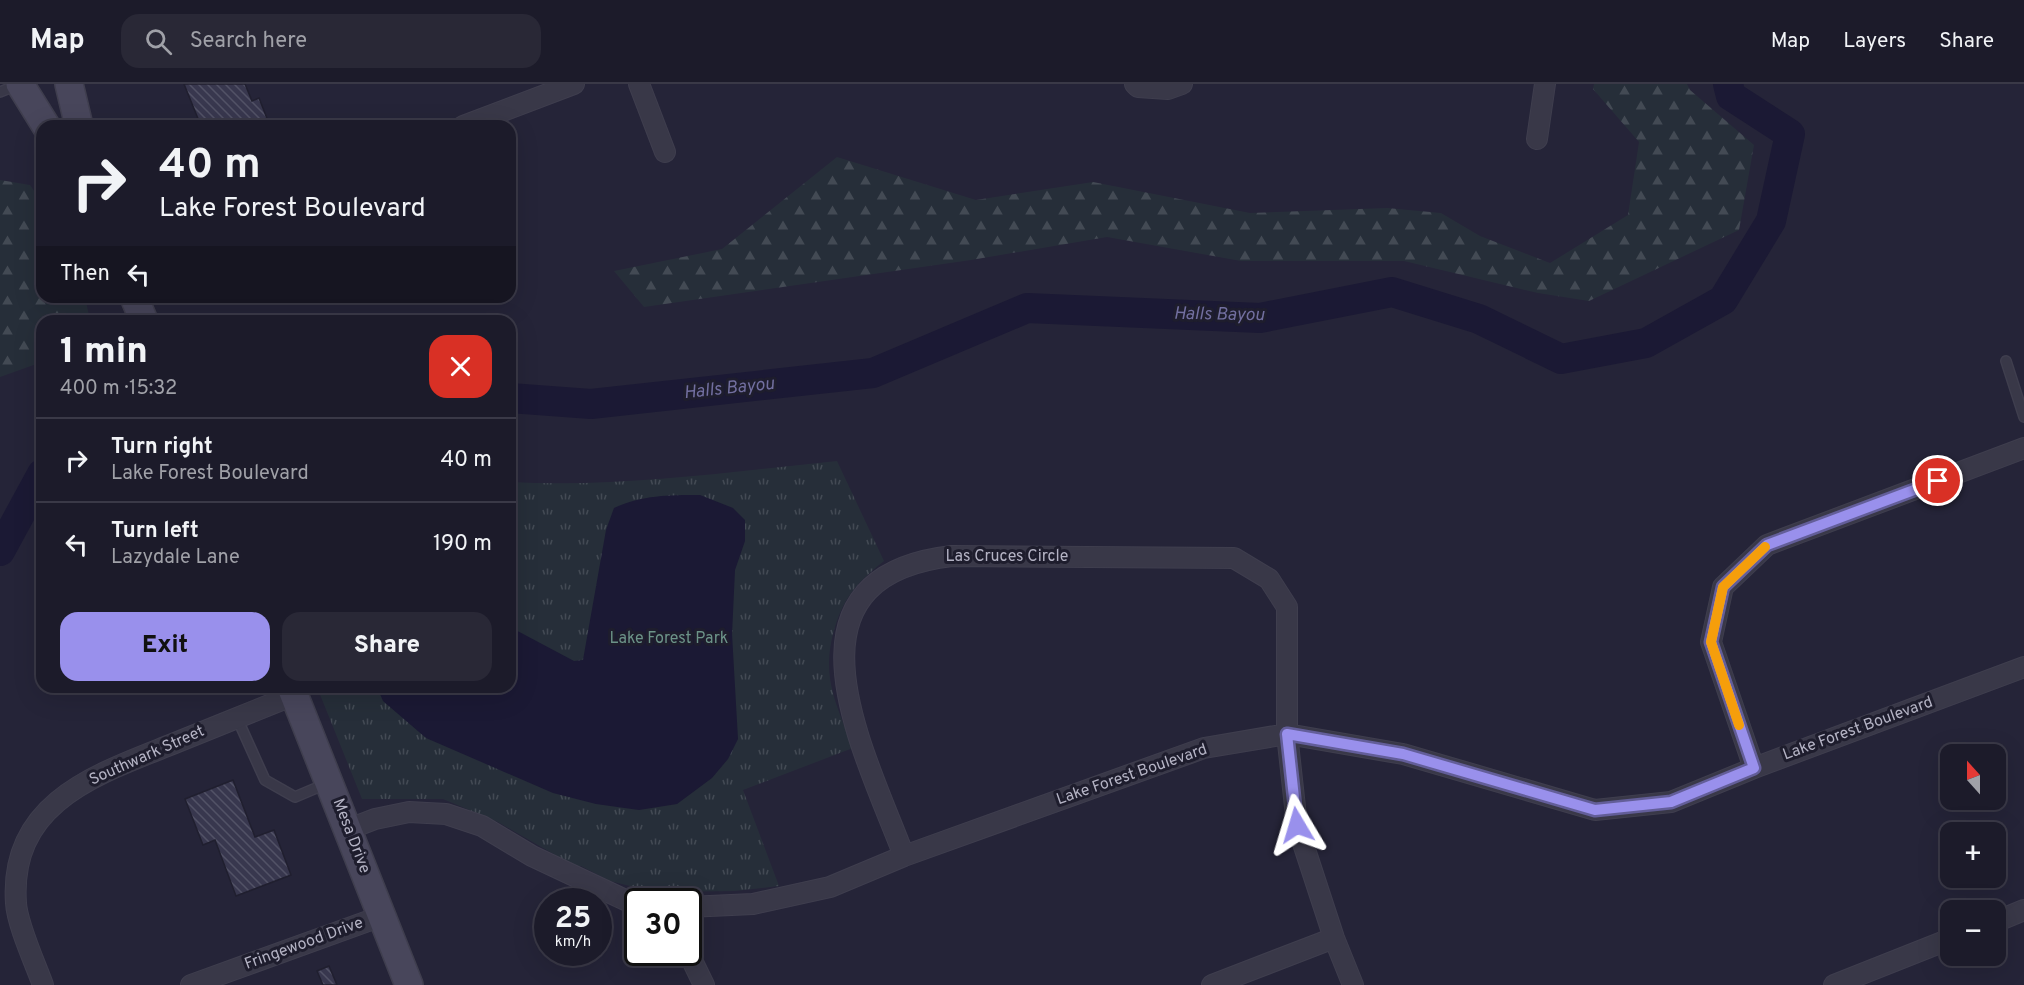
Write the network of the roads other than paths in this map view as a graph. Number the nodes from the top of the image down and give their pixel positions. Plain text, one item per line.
1 (20, 84) edge
2 (69, 84) edge
3 (574, 84) edge
4 (639, 84) edge
5 (1135, 84) edge
6 (1182, 84) edge
7 (1545, 84) edge
8 (0, 92) edge
9 (42, 120) edge
10 (78, 120) edge
11 (479, 120) edge
12 (1537, 139) dead end
13 (665, 152) dead end
14 (2006, 361) dead end
15 (2024, 417) edge
16 (2024, 448) edge
17 (2024, 667) edge
18 (288, 693) edge
19 (293, 693) edge
20 (237, 718) junction
21 (1287, 734) junction
22 (1754, 768) junction
23 (330, 782) junction
24 (349, 829) junction
25 (904, 856) junction
26 (624, 900) edge
27 (702, 906) edge
28 (2024, 910) edge
29 (382, 916) junction
30 (2006, 917) edge
31 (1334, 938) junction
32 (1940, 943) edge
33 (695, 966) edge
34 (43, 985) edge
35 (191, 985) edge
36 (409, 985) edge
37 (704, 985) edge
38 (1212, 985) edge
39 (1353, 985) edge
40 (1834, 985) edge

1 - 8 lane
1 - 9 main road
2 - 10 main road
3 - 11 street
4 - 13 street
5 - 6 street
7 - 12 street
14 - 15 lane
16 - 22 street
17 - 22 street, Lake Forest Boulevard
18 - 20 street, Southwark Street
19 - 23 main road, Mesa Drive
20 - 23 lane
20 - 34 street, Southwark Street
21 - 22 street, Lake Forest Boulevard
21 - 25 street, Lake Forest Boulevard
21 - 25 street, Las Cruces Circle
21 - 31 street, Las Cruces Circle
23 - 24 main road, Mesa Drive
24 - 26 street
24 - 29 main road, Mesa Drive
25 - 27 street, Lake Forest Boulevard
28 - 30 street
29 - 35 street, Fringewood Drive
29 - 36 main road, Mesa Drive
31 - 38 street
31 - 39 street, Las Cruces Circle
32 - 40 street
33 - 37 street

